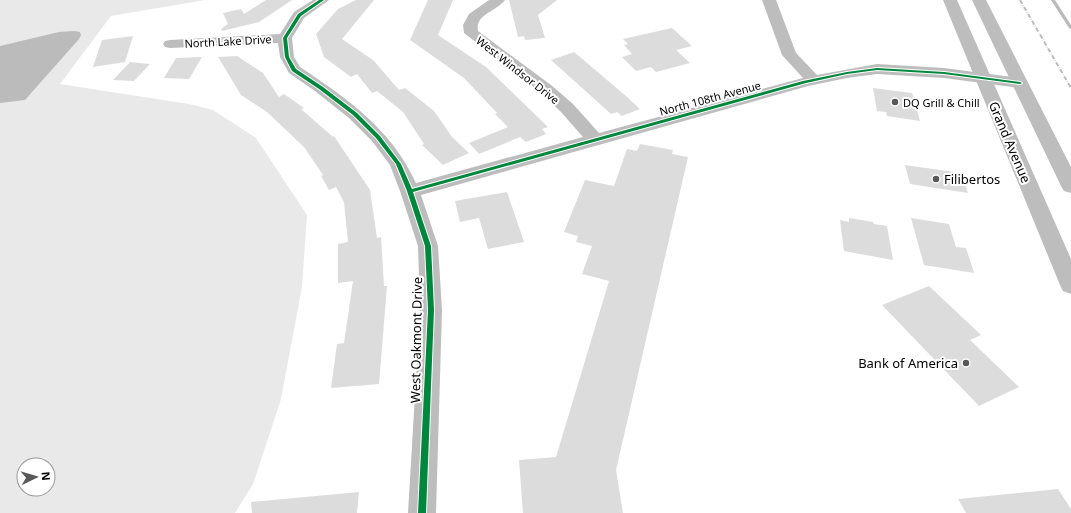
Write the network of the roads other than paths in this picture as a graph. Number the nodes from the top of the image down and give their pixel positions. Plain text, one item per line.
1 (322, 0) edge
2 (498, 0) edge
3 (769, 0) edge
4 (950, 0) edge
5 (980, 0) edge
6 (285, 38) junction
7 (170, 44) dead end
8 (982, 78) junction
9 (814, 80) junction
10 (1020, 83) junction
11 (596, 141) junction
12 (1071, 186) edge
13 (410, 191) junction
14 (1071, 285) edge
15 (422, 513) edge

1 - 6 street
2 - 11 street, West Windsor Drive
3 - 9 street
4 - 8 highway, Grand Avenue
5 - 10 highway
6 - 7 street, North Lake Drive
6 - 13 street, West Oakmont Drive
8 - 9 street, North 108th Avenue
8 - 10 street, North 108th Avenue
8 - 14 highway, Grand Avenue
9 - 11 street, North 108th Avenue
10 - 12 highway
11 - 13 street, North 108th Avenue
13 - 15 street, West Oakmont Drive

